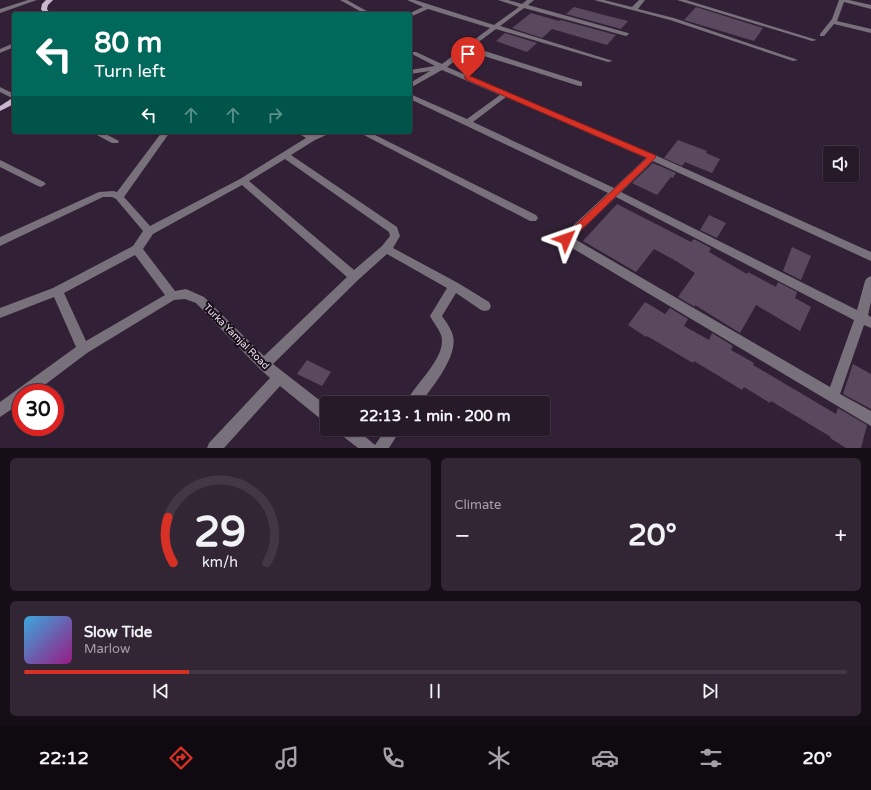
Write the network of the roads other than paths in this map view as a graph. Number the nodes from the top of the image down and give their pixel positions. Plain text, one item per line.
1 (35, 0) edge
2 (50, 0) edge
3 (343, 0) edge
4 (410, 0) edge
5 (501, 0) edge
6 (531, 0) edge
7 (597, 0) edge
8 (642, 0) edge
9 (680, 0) edge
10 (842, 0) edge
11 (523, 6) junction
12 (428, 7) junction
13 (871, 7) edge
14 (634, 9) junction
15 (0, 11) edge
16 (46, 11) edge
17 (365, 12) edge
18 (412, 14) edge
19 (833, 22) junction
20 (494, 27) junction
21 (871, 31) edge
22 (626, 34) dead end
23 (822, 35) dead end
24 (814, 40) dead end
25 (12, 47) edge
26 (467, 48) junction
27 (0, 51) edge
28 (414, 53) dead end
29 (795, 60) dead end
30 (610, 61) dead end
31 (442, 67) junction
32 (412, 72) edge
33 (579, 84) dead end
34 (412, 85) edge
35 (0, 89) edge
36 (506, 94) junction
37 (12, 96) edge
38 (412, 97) edge
39 (12, 102) edge
40 (0, 109) edge
41 (467, 123) junction
42 (99, 134) edge
43 (165, 134) edge
44 (304, 134) edge
45 (323, 134) edge
46 (366, 134) edge
47 (312, 138) junction
48 (115, 141) dead end
49 (285, 155) junction
50 (652, 157) junction
51 (0, 163) edge
52 (243, 181) junction
53 (41, 184) dead end
54 (616, 193) junction
55 (119, 197) junction
56 (533, 218) dead end
57 (149, 231) junction
58 (0, 242) edge
59 (137, 249) junction
60 (386, 249) junction
61 (871, 257) edge
62 (354, 277) junction
63 (871, 281) edge
64 (454, 286) junction
65 (57, 291) junction
66 (172, 296) junction
67 (485, 306) dead end
68 (0, 313) edge
69 (866, 320) edge
70 (83, 349) junction
71 (264, 365) junction
72 (279, 377) junction
73 (36, 384) edge
74 (418, 396) edge
75 (833, 396) junction
76 (12, 401) edge
77 (320, 409) edge
78 (0, 410) edge
79 (871, 419) edge
80 (354, 436) edge
81 (389, 436) edge
82 (214, 448) edge
83 (369, 448) edge
84 (381, 448) edge

1 - 15 street
1 - 16 street
2 - 16 main road
3 - 17 street
4 - 12 street
5 - 11 street
6 - 11 street
7 - 14 street
8 - 14 street
9 - 24 street
10 - 13 street
10 - 19 street
11 - 20 street
11 - 22 street
12 - 18 street
12 - 20 street
14 - 29 street
19 - 21 street
19 - 23 street
20 - 26 street
20 - 30 street
25 - 27 street
26 - 31 street
26 - 33 street
28 - 31 street
31 - 32 street
31 - 34 street
31 - 36 street
35 - 37 street
36 - 41 street
36 - 50 street
38 - 41 street
39 - 40 main road
41 - 54 street
42 - 48 street
43 - 55 street
44 - 47 street
45 - 47 street
46 - 56 street
47 - 49 street
49 - 52 street
49 - 60 street
50 - 54 street
50 - 61 street
51 - 53 street
52 - 57 street
52 - 62 street
54 - 69 street
54 - 75 street
55 - 57 street
55 - 58 street
57 - 59 street
59 - 65 street
59 - 66 street
60 - 62 street
60 - 64 street
62 - 71 street
63 - 69 street
64 - 67 street
64 - 74 street
65 - 68 street
65 - 70 street
66 - 70 street
66 - 71 street, Turka Yamjal Road
69 - 75 street
70 - 73 street
71 - 72 street, Turka Yamjal Road
72 - 77 street, Turka Yamjal Road
72 - 82 street
75 - 79 street
76 - 78 street
80 - 83 street
81 - 84 street

